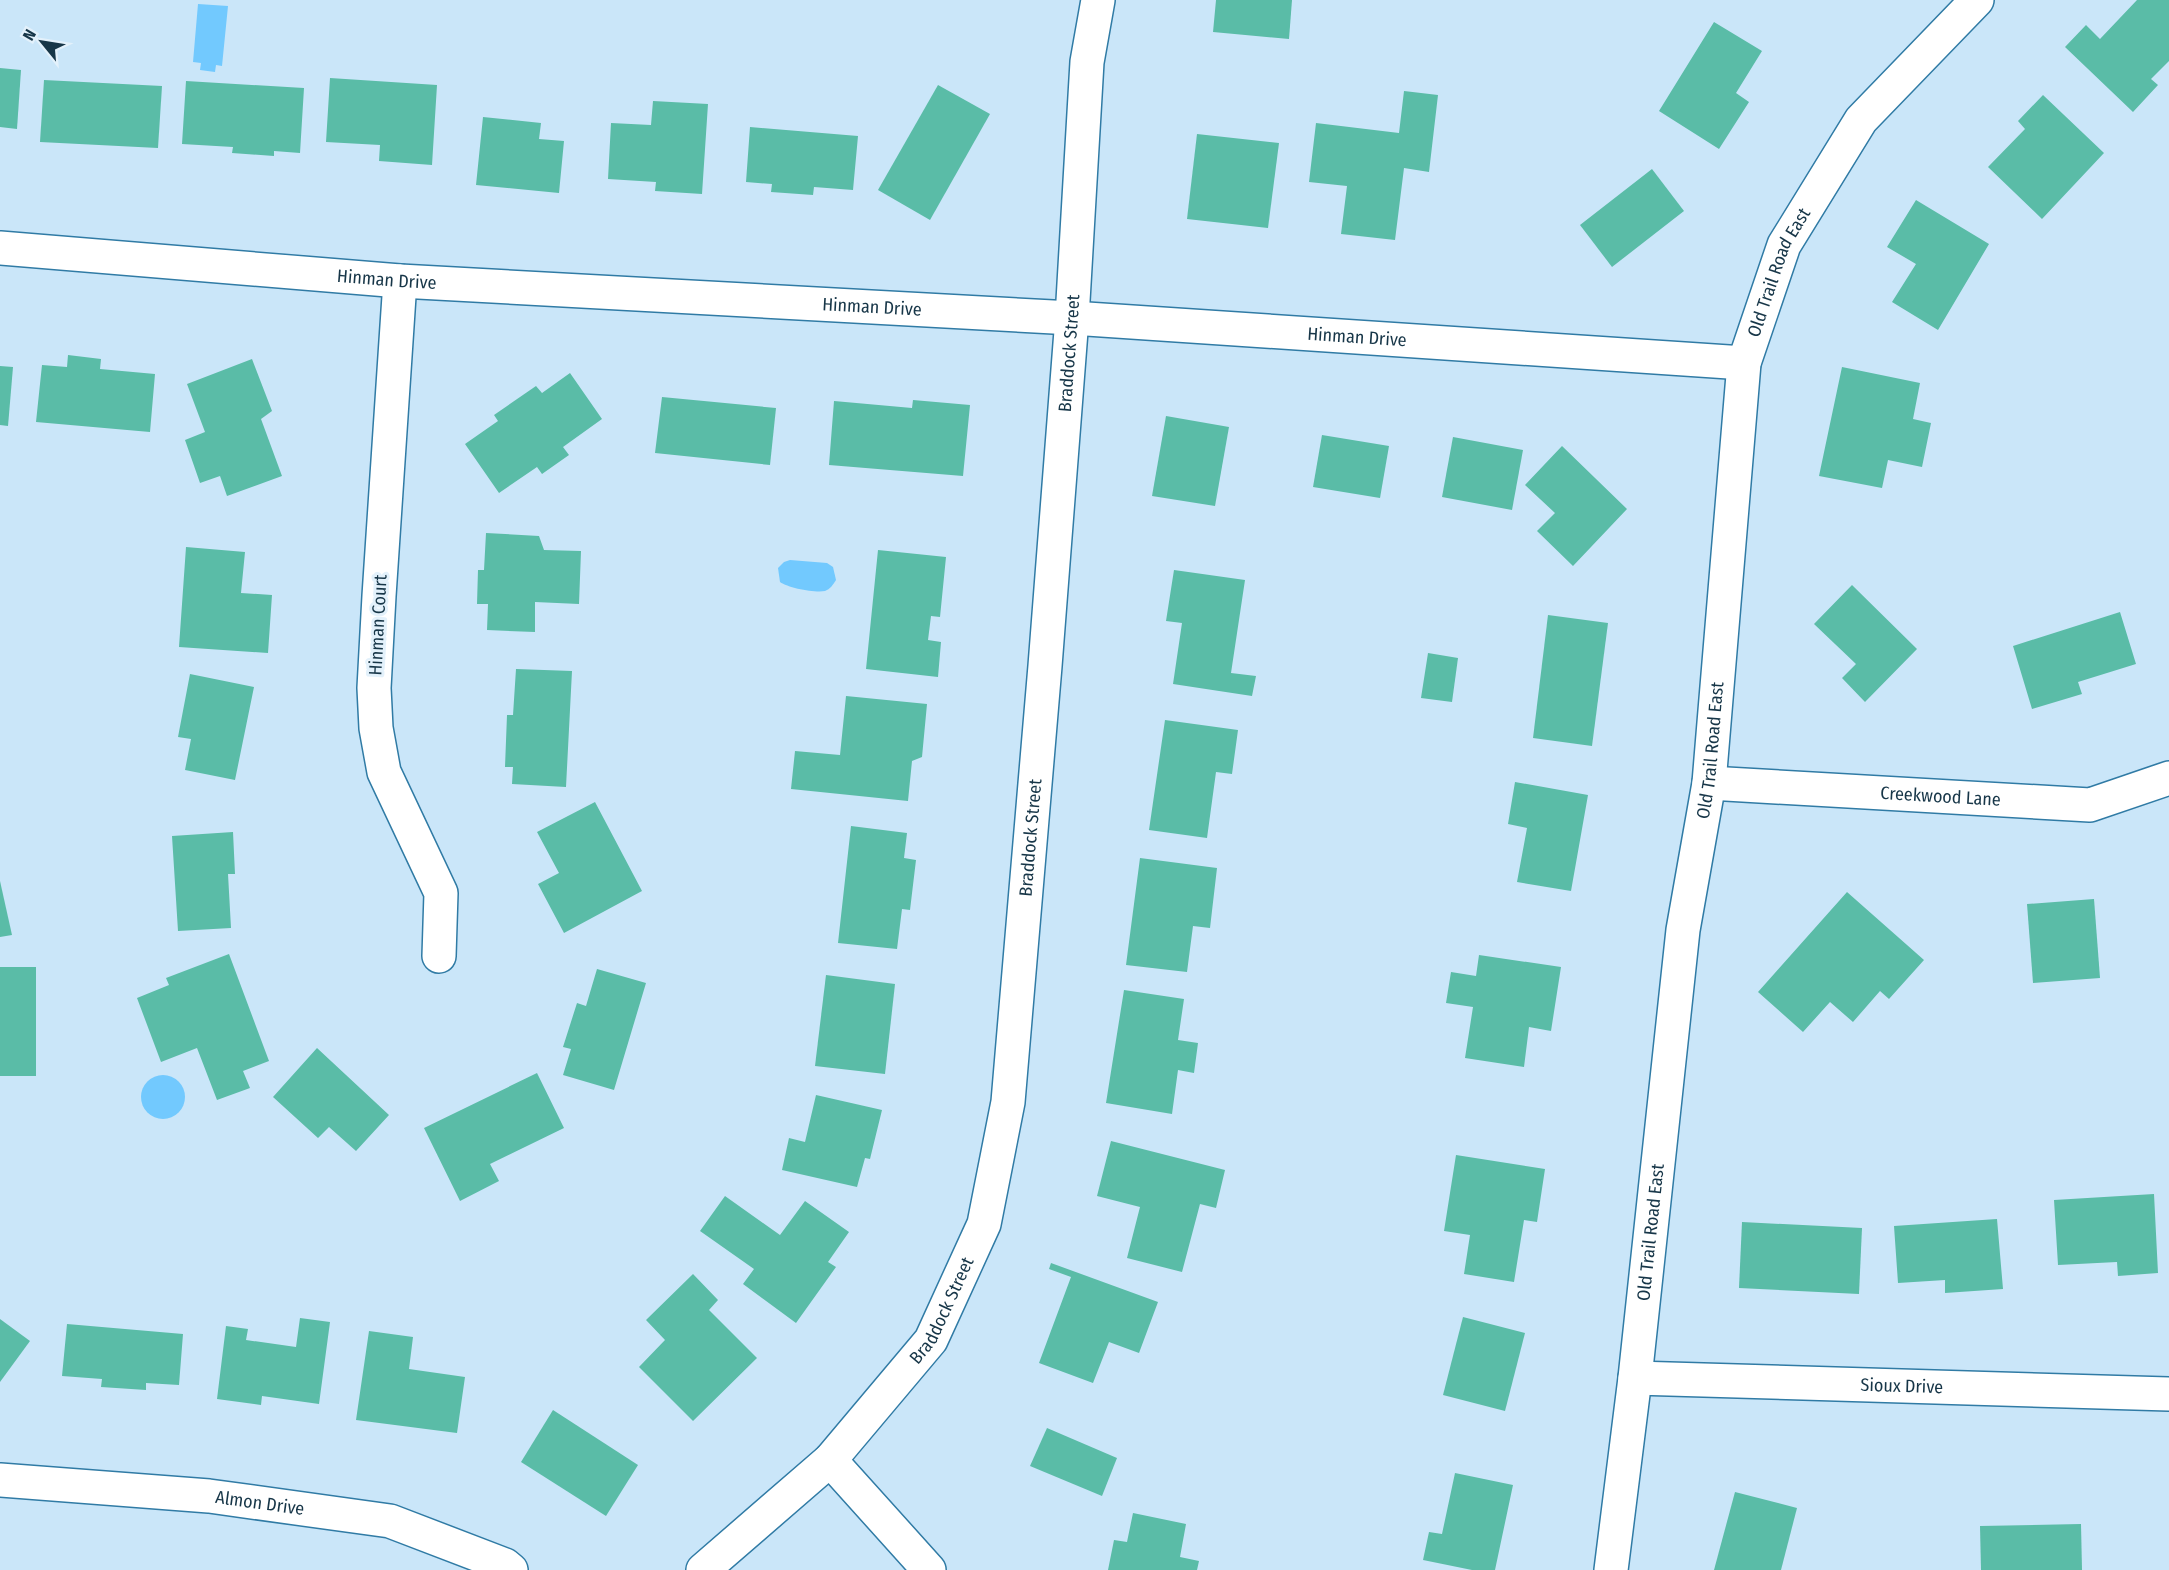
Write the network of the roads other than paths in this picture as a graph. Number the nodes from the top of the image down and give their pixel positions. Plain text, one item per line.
1 (1098, 0) edge
2 (1977, 0) edge
3 (0, 248) edge
4 (400, 280) junction
5 (1072, 318) junction
6 (1744, 363) junction
7 (2169, 778) edge
8 (1709, 783) junction
9 (439, 956) dead end
10 (1635, 1378) junction
11 (2169, 1394) edge
12 (830, 1460) junction
13 (0, 1480) edge
14 (511, 1570) edge
15 (703, 1570) edge
16 (929, 1570) edge
17 (1611, 1570) edge

1 - 5 street, Braddock Street
2 - 6 street, Old Trail Road East
3 - 4 street, Hinman Drive
4 - 5 street, Hinman Drive
4 - 9 street, Hinman Court
5 - 6 street, Hinman Drive
5 - 12 street, Braddock Street
6 - 8 street, Old Trail Road East
7 - 8 street, Creekwood Lane
8 - 10 street, Old Trail Road East
10 - 11 street, Sioux Drive
10 - 17 street, Old Trail Road East
12 - 15 street, Braddock Street
12 - 16 street
13 - 14 street, Almon Drive

